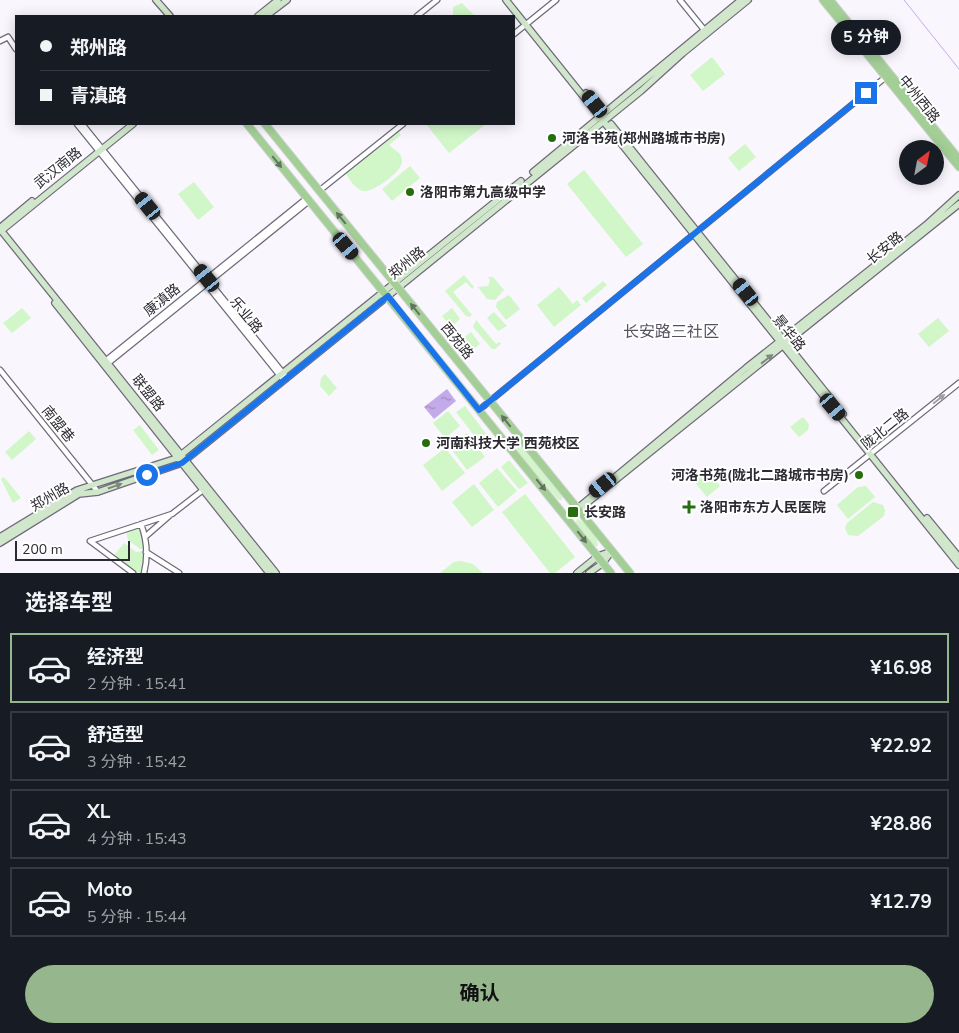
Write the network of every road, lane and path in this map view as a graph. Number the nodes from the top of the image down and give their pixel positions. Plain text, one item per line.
1 (156, 0) edge
2 (278, 0) edge
3 (287, 0) edge
4 (437, 0) edge
5 (506, 0) edge
6 (511, 0) edge
7 (554, 0) edge
8 (680, 0) edge
9 (741, 0) edge
10 (748, 0) edge
11 (823, 0) edge
12 (830, 0) edge
13 (169, 15) edge
14 (259, 15) edge
15 (267, 15) edge
16 (418, 15) edge
17 (527, 22) junction
18 (706, 31) junction
19 (515, 32) edge
20 (8, 37) junction
21 (0, 41) edge
22 (15, 43) edge
23 (15, 47) edge
24 (887, 75) junction
25 (604, 118) junction
26 (78, 125) edge
27 (83, 125) edge
28 (126, 125) edge
29 (131, 125) edge
30 (248, 125) edge
31 (266, 125) edge
32 (397, 125) edge
33 (403, 125) edge
34 (99, 148) junction
35 (959, 159) edge
36 (959, 168) edge
37 (318, 190) junction
38 (959, 195) edge
39 (308, 199) junction
40 (959, 204) edge
41 (0, 230) edge
42 (695, 233) junction
43 (206, 281) junction
44 (396, 285) junction
45 (386, 293) junction
46 (783, 342) junction
47 (105, 364) junction
48 (0, 370) edge
49 (284, 377) junction
50 (959, 383) edge
51 (491, 402) junction
52 (479, 410) junction
53 (873, 454) junction
54 (182, 459) junction
55 (94, 486) junction
56 (203, 490) junction
57 (824, 491) dead end
58 (98, 492) junction
59 (578, 508) junction
60 (172, 514) junction
61 (566, 517) junction
62 (141, 524) junction
63 (9, 535) junction
64 (146, 536) junction
65 (0, 538) edge
66 (0, 543) edge
67 (612, 551) junction
68 (146, 552) junction
69 (598, 556) junction
70 (959, 557) edge
71 (603, 563) junction
72 (959, 565) edge
73 (133, 573) edge
74 (144, 573) edge
75 (178, 573) edge
76 (269, 573) edge
77 (276, 573) edge
78 (577, 573) edge
79 (589, 573) edge
80 (611, 573) edge
81 (630, 573) edge

1 - 13 main road
2 - 14 main road
3 - 15 main road
4 - 16 street
5 - 17 main road, 景华路
6 - 17 main road, 景华路
7 - 17 street
8 - 18 street
9 - 18 main road, 郑州路
10 - 18 main road, 郑州路
11 - 24 main road, 中州西路
12 - 24 main road, 中州西路
17 - 19 street
17 - 25 main road, 景华路
18 - 25 main road, 郑州路
20 - 21 street
20 - 22 street
20 - 23 street
24 - 35 main road, 中州西路
24 - 36 main road, 中州西路
24 - 42 street
25 - 42 main road, 景华路
25 - 44 main road, 郑州路
26 - 34 street, 乐业路
27 - 34 street, 乐业路
28 - 34 main road, 武汉南路
29 - 34 main road, 武汉南路
30 -> 39 main road, 西苑路
31 - 37 main road, 西苑路
32 - 37 street
33 - 37 street
34 - 41 main road, 武汉南路
34 - 43 street, 乐业路
44 -> 37 main road, 西苑路
38 - 46 main road, 长安路
39 - 43 street, 康滇路
39 - 45 main road, 西苑路
40 - 46 main road, 长安路
41 - 47 main road, 联盟路
42 - 46 main road, 景华路
42 - 51 street
43 - 47 street, 康滇路
43 - 49 street, 乐业路
44 - 45 main road, 郑州路
51 -> 44 main road, 西苑路
45 - 49 main road, 郑州路
45 - 52 main road, 西苑路
46 - 53 main road, 景华路
46 - 59 main road, 长安路
47 - 54 main road, 联盟路
48 - 55 street, 南盟巷
49 - 54 main road, 郑州路
53 -> 50 street, 陇北二路
51 - 52 street
59 -> 51 main road, 西苑路
52 -> 61 main road, 西苑路
53 - 57 street, 陇北二路
53 - 70 main road, 景华路
53 - 72 main road, 景华路
54 - 55 main road, 郑州路
54 - 56 main road, 联盟路
58 -> 54 main road, 郑州路
54 - 77 main road, 联盟路
55 - 58 street, 南盟巷
55 - 63 main road, 郑州路
56 - 60 street
56 - 76 main road, 联盟路
58 - 63 main road, 郑州路
59 - 61 main road, 长安路
59 - 67 main road, 西苑路
60 - 62 street
60 - 64 street
61 -> 69 main road, 西苑路
62 - 64 street
62 - 73 street
63 - 65 main road
63 - 66 main road
64 - 68 street
67 - 69 main road
67 - 71 main road
67 - 81 main road, 西苑路
68 - 74 street
68 - 75 street
69 - 71 main road, 西苑路
69 - 78 main road
71 - 79 main road
71 - 80 main road, 西苑路

